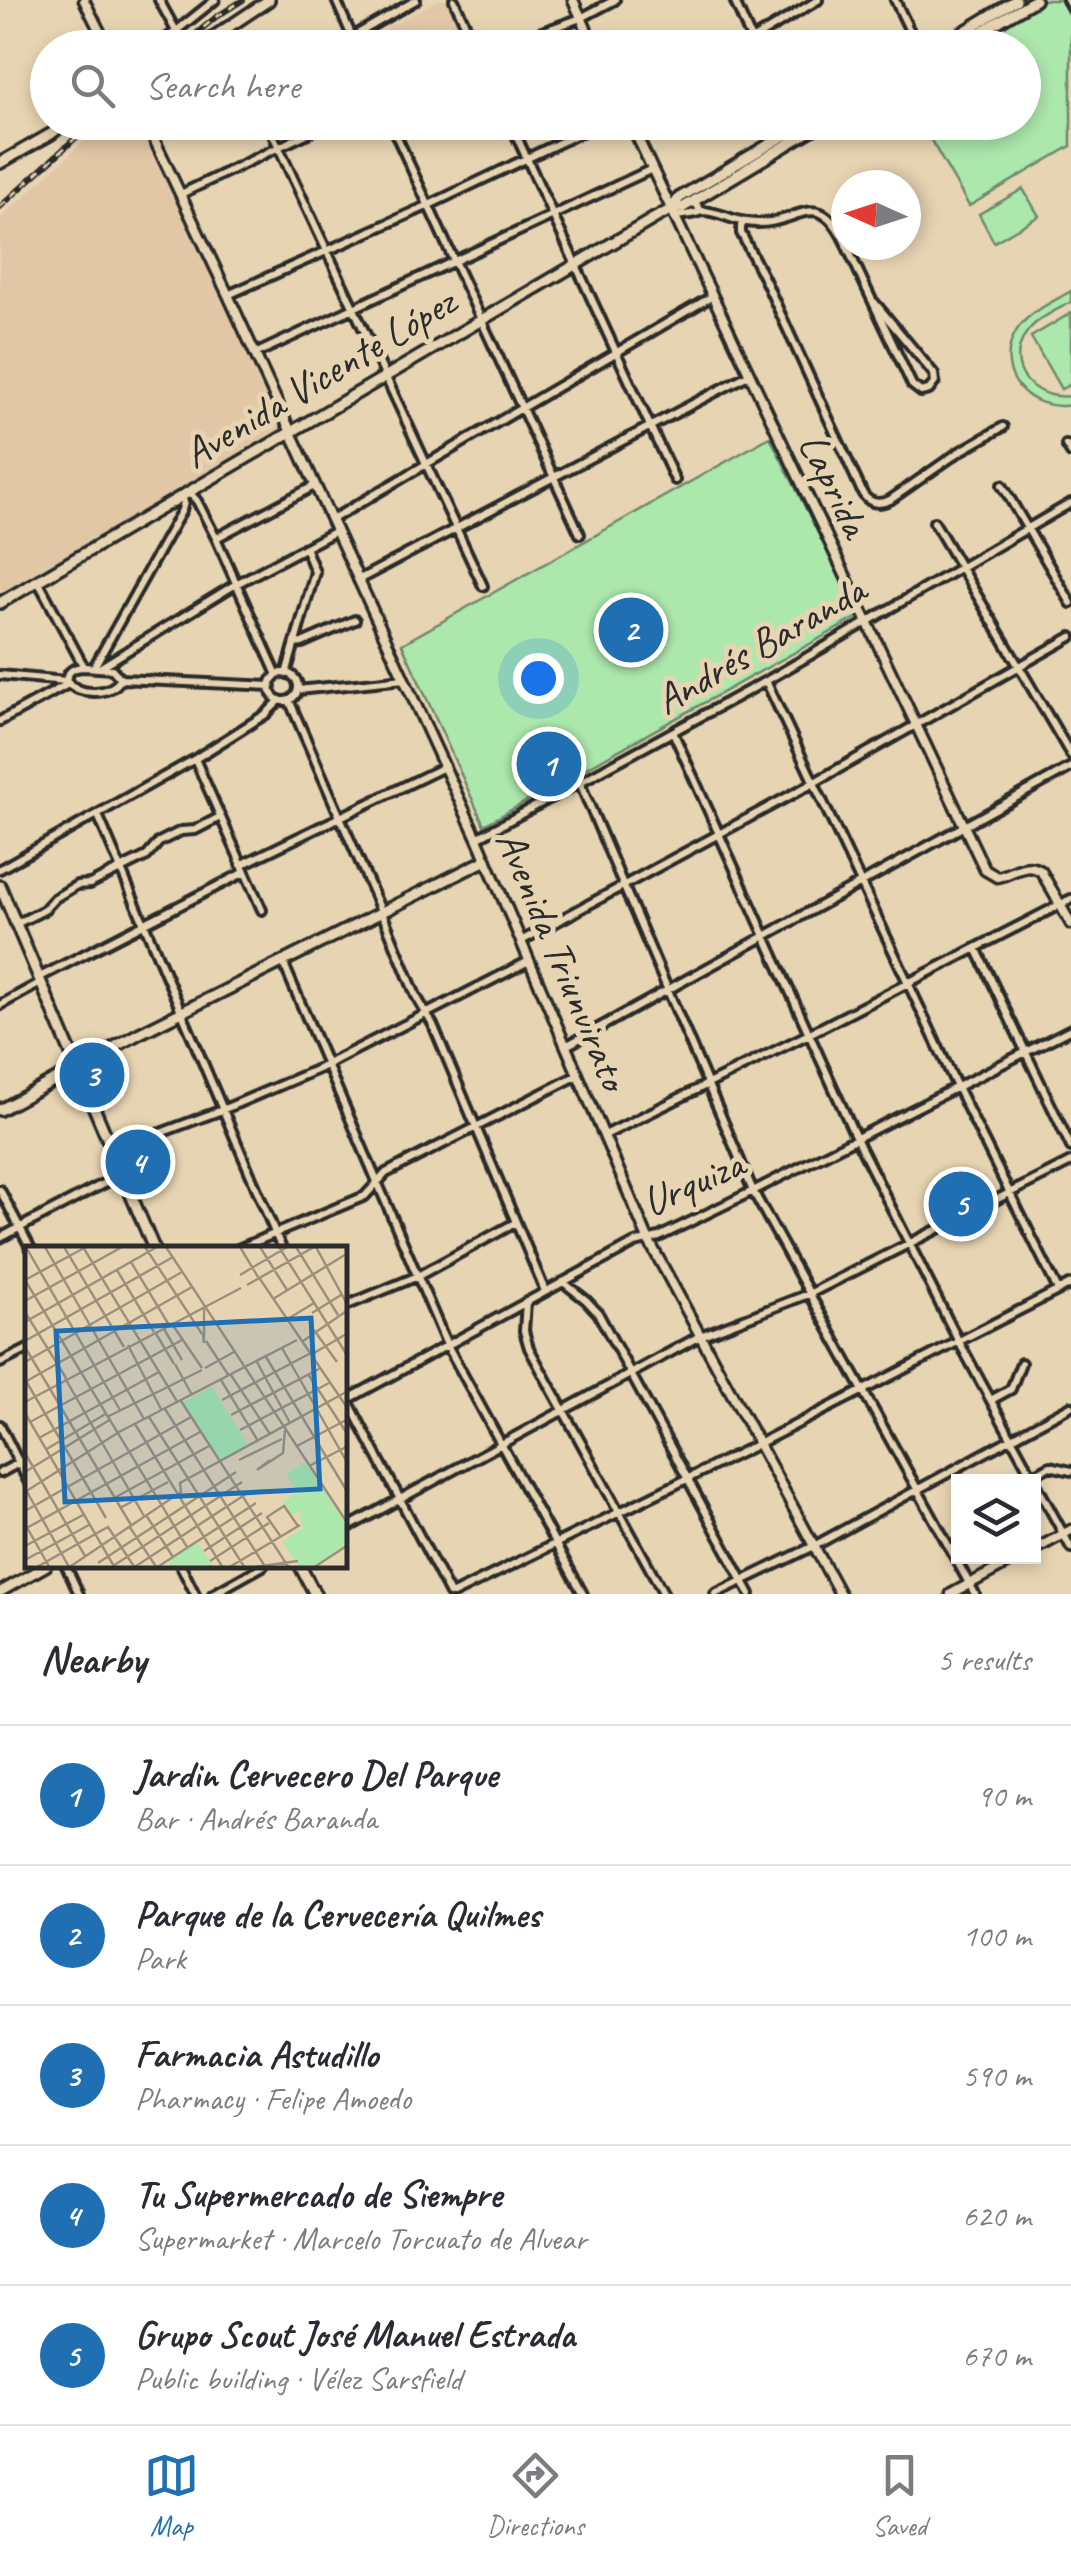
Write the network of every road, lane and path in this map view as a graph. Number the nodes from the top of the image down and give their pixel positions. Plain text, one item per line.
1 (84, 0) edge
2 (159, 0) edge
3 (215, 0) edge
4 (269, 0) edge
5 (336, 0) edge
6 (416, 0) edge
7 (454, 0) edge
8 (573, 0) edge
9 (615, 0) edge
10 (734, 0) edge
11 (818, 0) edge
12 (894, 0) edge
13 (1016, 0) edge
14 (1034, 0) edge
15 (1067, 0) edge
16 (1071, 7) edge
17 (582, 18) junction
18 (224, 28) joint
19 (99, 30) edge
20 (175, 30) edge
21 (177, 30) edge
22 (221, 30) edge
23 (349, 30) edge
24 (364, 30) edge
25 (468, 30) edge
26 (548, 30) edge
27 (587, 30) edge
28 (747, 30) edge
29 (774, 30) edge
30 (909, 30) edge
31 (967, 30) edge
32 (984, 30) edge
33 (42, 140) edge
34 (155, 140) edge
35 (275, 140) edge
36 (293, 140) edge
37 (398, 140) edge
38 (518, 140) edge
39 (566, 140) edge
40 (638, 140) edge
41 (778, 140) edge
42 (781, 140) edge
43 (278, 147) junction
44 (0, 149) edge
45 (527, 159) junction
46 (3, 162) edge
47 (652, 169) junction
48 (181, 194) junction
49 (694, 201) junction
50 (428, 206) junction
51 (701, 212) junction
52 (673, 213) junction
53 (553, 215) junction
54 (831, 218) edge
55 (744, 222) junction
56 (326, 250) junction
57 (854, 260) edge
58 (453, 261) junction
59 (576, 265) junction
60 (228, 295) junction
61 (711, 297) junction
62 (874, 302) junction
63 (353, 308) junction
64 (480, 321) junction
65 (255, 354) junction
66 (615, 354) junction
67 (748, 375) junction
68 (386, 376) junction
69 (522, 407) junction
70 (649, 426) junction
71 (1003, 427) dead end
72 (291, 433) junction
73 (426, 464) junction
74 (554, 476) junction
75 (676, 480) dead end
76 (1002, 484) dead end
77 (314, 486) junction
78 (186, 495) junction
79 (1071, 503) edge
80 (331, 520) junction
81 (934, 522) dead end
82 (456, 528) junction
83 (1028, 528) junction
84 (336, 532) junction
85 (580, 534) dead end
86 (216, 538) junction
87 (305, 547) junction
88 (962, 566) junction
89 (358, 580) junction
90 (38, 581) junction
91 (236, 584) junction
92 (483, 586) dead end
93 (1071, 602) edge
94 (0, 604) edge
95 (355, 620) dead end
96 (867, 622) junction
97 (1071, 637) edge
98 (295, 644) junction
99 (1020, 666) junction
100 (84, 667) junction
101 (98, 667) junction
102 (0, 675) edge
103 (282, 675) junction
104 (120, 679) junction
105 (404, 679) junction
106 (766, 680) junction
107 (67, 682) junction
108 (270, 686) junction
109 (298, 690) junction
110 (284, 700) junction
111 (0, 721) edge
112 (916, 725) junction
113 (674, 732) junction
114 (1071, 755) edge
115 (195, 759) junction
116 (1071, 766) edge
117 (444, 767) junction
118 (815, 782) junction
119 (580, 783) junction
120 (98, 815) junction
121 (220, 817) junction
122 (340, 818) junction
123 (964, 826) junction
124 (720, 834) junction
125 (477, 838) junction
126 (486, 860) junction
127 (243, 868) junction
128 (0, 869) edge
129 (120, 870) junction
130 (862, 884) junction
131 (623, 886) junction
132 (0, 887) edge
133 (1071, 899) edge
134 (1060, 906) junction
135 (262, 910) dead end
136 (382, 913) junction
137 (16, 924) junction
138 (143, 924) junction
139 (1071, 924) edge
140 (765, 936) junction
141 (521, 942) junction
142 (976, 948) junction
143 (529, 961) junction
144 (282, 962) junction
145 (39, 981) junction
146 (908, 983) junction
147 (668, 990) junction
148 (0, 1004) edge
149 (182, 1012) junction
150 (426, 1015) junction
151 (1071, 1029) edge
152 (808, 1034) junction
153 (566, 1046) junction
154 (1025, 1053) junction
155 (326, 1064) junction
156 (76, 1066) junction
157 (578, 1075) junction
158 (708, 1084) junction
159 (957, 1087) junction
160 (0, 1110) edge
161 (222, 1110) junction
162 (476, 1126) junction
163 (604, 1135) junction
164 (856, 1138) junction
165 (1071, 1147) edge
166 (112, 1151) junction
167 (1071, 1162) edge
168 (122, 1174) junction
169 (377, 1182) junction
170 (0, 1190) edge
171 (753, 1190) junction
172 (1010, 1192) junction
173 (515, 1224) junction
174 (20, 1227) junction
175 (275, 1234) junction
176 (0, 1238) edge
177 (648, 1239) junction
178 (908, 1242) junction
179 (29, 1246) edge
180 (153, 1246) edge
181 (245, 1246) edge
182 (281, 1246) edge
183 (418, 1276) junction
184 (563, 1282) junction
185 (1071, 1284) edge
186 (1058, 1290) junction
187 (545, 1291) junction
188 (810, 1293) junction
189 (526, 1302) junction
190 (348, 1305) edge
191 (700, 1336) junction
192 (958, 1340) junction
193 (447, 1344) junction
194 (25, 1350) edge
195 (0, 1362) edge
196 (1021, 1364) dead end
197 (630, 1374) junction
198 (862, 1390) junction
199 (348, 1397) edge
200 (991, 1400) junction
201 (348, 1402) edge
202 (1071, 1406) edge
203 (564, 1410) junction
204 (0, 1426) edge
205 (1011, 1438) junction
206 (758, 1444) junction
207 (502, 1445) junction
208 (25, 1460) edge
209 (19, 1463) junction
210 (1071, 1470) edge
211 (0, 1472) edge
212 (25, 1474) edge
213 (1031, 1474) edge
214 (1036, 1474) edge
215 (686, 1478) junction
216 (917, 1490) junction
217 (1041, 1490) edge
218 (401, 1499) junction
219 (620, 1511) junction
220 (348, 1527) edge
221 (1068, 1531) edge
222 (556, 1542) junction
223 (814, 1546) junction
224 (1041, 1546) edge
225 (1071, 1548) edge
226 (1006, 1564) edge
227 (41, 1569) edge
228 (67, 1569) edge
229 (182, 1569) edge
230 (258, 1569) edge
231 (302, 1569) edge
232 (743, 1580) junction
233 (970, 1584) junction
234 (0, 1592) edge
235 (79, 1594) edge
236 (195, 1594) edge
237 (214, 1594) edge
238 (315, 1594) edge
239 (452, 1594) edge
240 (583, 1594) edge
241 (664, 1594) edge
242 (715, 1594) edge
243 (750, 1594) edge
244 (840, 1594) edge
245 (951, 1594) edge
246 (975, 1594) edge

1 - 19 street
2 - 20 street
3 - 21 street
4 - 18 main road
5 - 23 street
6 - 24 street
7 - 25 street
8 - 17 street
9 - 17 street
10 - 28 street
11 - 29 street
12 - 30 street
13 - 31 main road
14 - 32 main road
15 - 16 street
17 - 26 street
17 - 27 street
18 - 22 main road
33 - 46 main road
34 - 48 street, Avenida Triunvirato
35 - 43 street
36 - 43 street
37 - 50 street
38 - 45 street
39 - 45 street
40 - 47 street, Laprida
41 - 52 main road
42 - 49 main road
43 - 48 street
43 - 56 street
44 - 46 street
45 - 50 street
45 - 53 street
47 - 52 street, Laprida
47 - 53 street
48 - 60 street, Avenida Triunvirato
49 - 51 street
49 - 52 main road
50 - 56 street
50 - 58 street
51 - 52 street
51 - 55 street
52 - 59 main road, Avenida Vicente López
52 - 61 street, Laprida
53 - 58 street
53 - 59 street
54 - 55 street
55 - 71 street
56 - 60 street
56 - 63 street
57 - 62 street
58 - 63 street
58 - 64 street
59 - 64 main road, Avenida Vicente López
59 - 66 street
60 - 65 street, Avenida Triunvirato
61 - 66 street
61 - 67 street, Laprida
62 - 62 street
63 - 65 street
63 - 68 street
64 - 68 main road, Avenida Vicente López
64 - 69 street
65 - 72 street, Avenida Triunvirato
66 - 69 street
66 - 70 street
67 - 70 street
67 - 96 street, Laprida
68 - 72 main road, Avenida Vicente López
68 - 73 street
69 - 73 street
69 - 74 street
70 - 74 street
70 - 75 street
72 - 77 street, Avenida Triunvirato
72 - 78 main road, Avenida Vicente López
73 - 80 street
73 - 82 street
74 - 82 street
74 - 85 street
76 - 83 street
77 - 80 street, Avenida Triunvirato
77 - 86 street
78 - 86 street
78 - 90 main road, Avenida Vicente López
78 - 101 street
79 - 83 street, Andrés Baranda
80 - 84 street, Avenida Triunvirato
81 - 88 street
82 - 89 street
82 - 92 street
83 - 88 street, Andrés Baranda
83 - 93 street
84 - 87 street
84 - 89 street, Avenida Triunvirato
86 - 91 street
87 - 91 street
87 - 98 street
88 - 96 street, Andrés Baranda
88 - 99 street
89 - 105 street, Avenida Triunvirato
90 - 94 main road, Avenida Vicente López
90 - 100 street
91 - 101 street
91 - 103 street
95 - 98 street
96 - 106 street, Andrés Baranda
96 - 112 street, Laprida
97 - 99 street
98 - 103 street
99 - 112 street
99 - 114 street
100 - 101 street
100 - 107 street
101 - 104 street
102 - 107 street
103 - 108 street
103 - 109 street
104 - 107 street
104 - 108 street
105 - 109 street
105 - 117 street, Avenida Triunvirato
106 - 113 street, Andrés Baranda
106 - 118 street
107 - 111 street
108 - 110 street
109 - 110 street
110 - 115 street
110 - 122 street
112 - 118 street
112 - 123 street, Laprida
113 - 119 street, Andrés Baranda
113 - 124 street
115 - 120 street
115 - 121 street
116 - 123 street
117 - 122 street
117 - 125 street, Avenida Triunvirato
118 - 124 street
118 - 130 street
119 - 125 street, Andrés Baranda
119 - 131 street
120 - 128 street
120 - 129 street
121 - 127 street
121 - 129 street
122 - 127 street
122 - 136 street
123 - 130 street
123 - 134 street, Laprida
124 - 131 street
124 - 140 street
125 - 126 street, Avenida Triunvirato
126 - 136 main road
126 - 141 street, Avenida Triunvirato
127 - 135 street
127 - 138 street
129 - 137 street
129 - 138 street
130 - 140 street
130 - 146 street
131 - 141 street
131 - 147 street
132 - 137 main road
133 - 134 street
134 - 139 street, Laprida
134 - 142 street
136 - 144 main road
136 - 150 street
137 - 145 main road
138 - 145 street
138 - 149 street
140 - 147 street
140 - 152 street
141 - 143 street, Avenida Triunvirato
142 - 146 street
142 - 154 street
143 - 150 street
143 - 153 street, Avenida Triunvirato
144 - 149 main road
144 - 155 street
145 - 148 street
145 - 156 main road
146 - 152 street
146 - 159 street
147 - 153 street
147 - 158 street
149 - 156 main road
149 - 161 street
150 - 155 street
150 - 162 street
151 - 154 street, Urquiza
152 - 158 street
152 - 164 street
153 - 157 street, Avenida Triunvirato
154 - 159 street, Urquiza
154 - 165 street
155 - 161 street
155 - 169 street
156 - 160 main road
156 - 166 main road
157 - 162 street
157 - 163 street, Avenida Triunvirato
158 - 163 street
158 - 171 street
159 - 164 street, Urquiza
159 - 172 street
161 - 166 street
161 - 175 street
162 - 169 street
162 - 173 street
163 - 177 street, Avenida Triunvirato
164 - 171 street, Urquiza
164 - 178 street
166 - 168 main road
167 - 172 street
168 - 174 street
168 - 180 main road
169 - 175 street
169 - 183 street
170 - 174 street
171 - 177 street, Urquiza
171 - 188 street
172 - 178 street
172 - 186 street
173 - 183 street
173 - 187 street
174 - 176 street
174 - 179 street
175 - 181 street
175 - 182 street
177 - 184 street, Urquiza
177 - 191 street, Avenida Triunvirato
178 - 188 street
178 - 192 street
183 - 190 street
183 - 193 street
184 - 187 street, Urquiza
184 - 197 street
185 - 186 street
186 - 192 street
187 - 189 street, Urquiza
188 - 191 street
188 - 198 street
189 - 193 street, Urquiza
189 - 203 street
191 - 197 street
191 - 206 street, Avenida Triunvirato
192 - 198 street
192 - 200 street
193 - 199 street, Urquiza
193 - 207 street
194 - 195 street
196 - 200 street
197 - 203 street
197 - 215 street
198 - 206 street
198 - 216 street
200 - 205 street
201 - 218 street
202 - 205 street
203 - 207 street
203 - 219 street
204 - 209 street
205 - 213 street
205 - 216 street
206 - 215 street
206 - 223 street, Avenida Triunvirato
207 - 218 street
207 - 222 street
208 - 209 street
209 - 211 street
209 - 212 street
210 - 214 street
215 - 219 street
215 - 232 street
216 - 223 street
216 - 233 street
217 - 221 street
218 - 220 street
218 - 239 street
219 - 222 street
219 - 241 street
221 - 224 street
221 - 225 street
222 - 239 street
222 - 240 street
223 - 232 street
223 - 244 street, Avenida Triunvirato
226 - 233 street
227 - 234 street
228 - 235 street
229 - 236 street
230 - 237 street
231 - 238 main road
232 - 242 street
232 - 243 street
233 - 245 street
233 - 246 street

